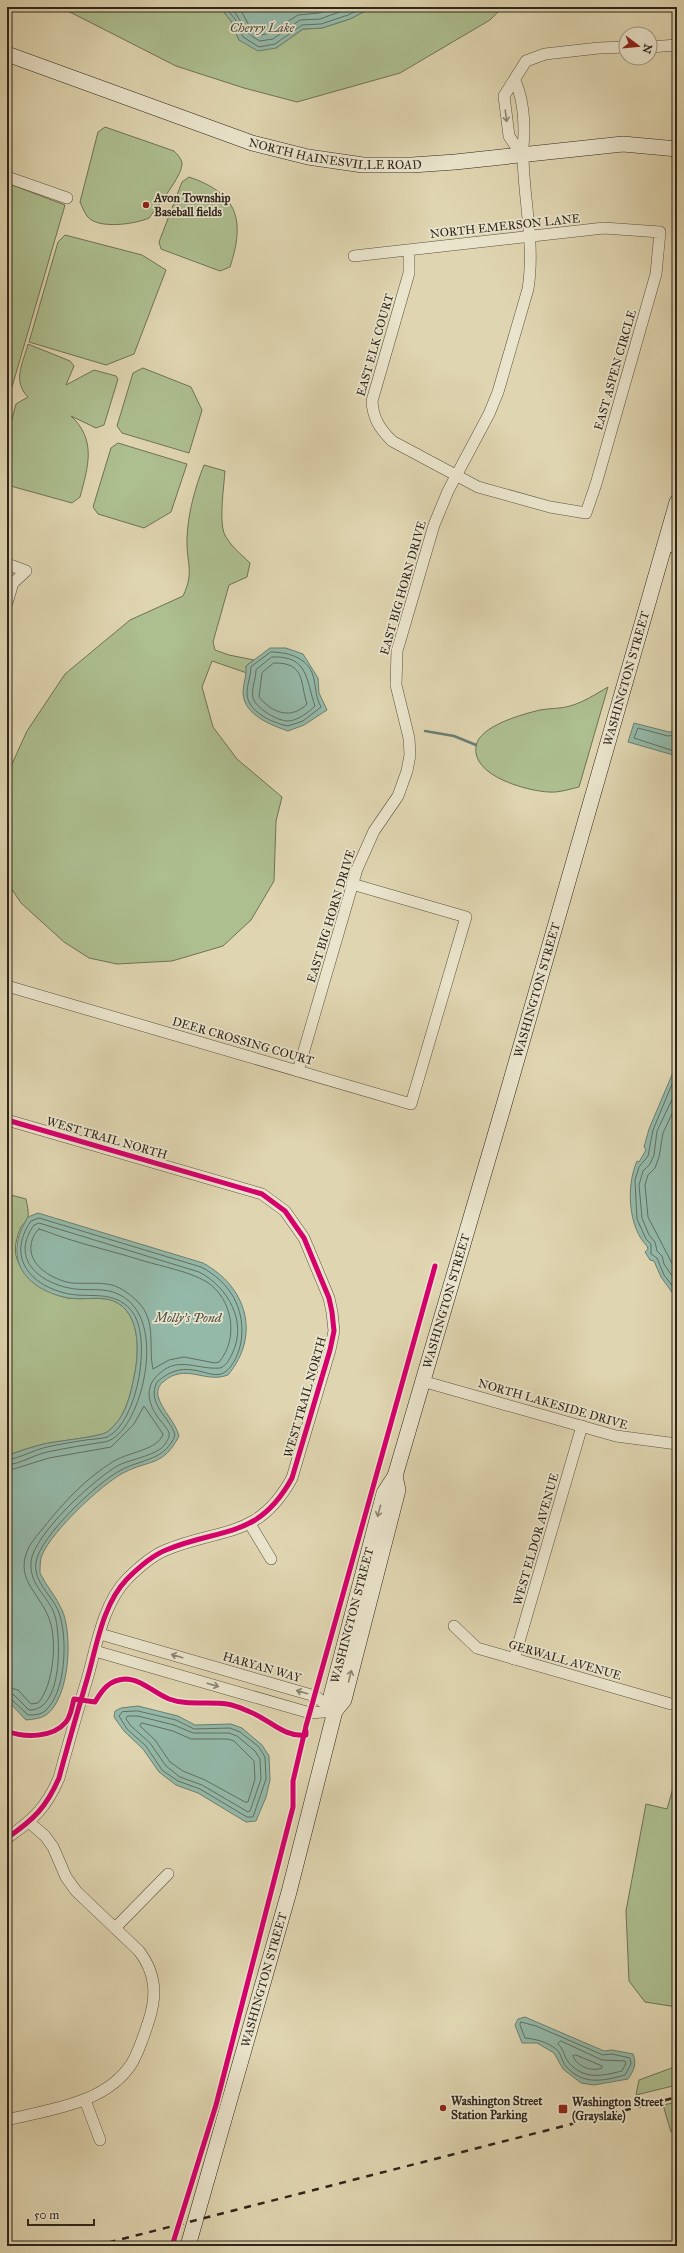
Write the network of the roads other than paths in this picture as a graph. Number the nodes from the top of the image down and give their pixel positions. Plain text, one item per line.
1 (677, 45) edge
2 (658, 46) edge
3 (618, 47) edge
4 (7, 54) edge
5 (515, 81) junction
6 (677, 149) edge
7 (522, 156) junction
8 (7, 177) edge
9 (67, 198) dead end
10 (660, 232) joint
11 (529, 236) junction
12 (409, 250) junction
13 (354, 256) dead end
14 (456, 475) junction
15 (677, 502) edge
16 (586, 513) joint
17 (671, 546) edge
18 (7, 564) edge
19 (7, 602) edge
20 (352, 884) junction
21 (7, 986) edge
22 (298, 1071) junction
23 (7, 1120) edge
24 (422, 1381) junction
25 (582, 1426) junction
26 (677, 1444) edge
27 (250, 1524) junction
28 (270, 1559) dead end
29 (454, 1626) dead end
30 (98, 1642) junction
31 (514, 1659) junction
32 (677, 1704) edge
33 (335, 1711) junction
34 (30, 1823) junction
35 (7, 1838) edge
36 (168, 1874) dead end
37 (115, 1928) junction
38 (86, 2100) junction
39 (7, 2120) edge
40 (100, 2140) dead end
41 (188, 2246) edge

1 - 2 street
3 - 5 street
4 - 7 main road, NORTH HAINESVILLE ROAD
5 - 7 street, EAST BIG HORN DRIVE
5 -> 7 street
6 - 7 main road, NORTH HAINESVILLE ROAD
7 - 11 street, EAST BIG HORN DRIVE
8 - 9 street
10 - 11 street, NORTH EMERSON LANE
10 - 16 street, EAST ASPEN CIRCLE
11 - 12 street, NORTH EMERSON LANE
11 - 14 street, EAST BIG HORN DRIVE
12 - 13 street, NORTH EMERSON LANE
12 - 14 street, EAST ELK COURT
14 - 16 street, EAST ELK COURT
14 - 20 street, EAST BIG HORN DRIVE
15 - 17 main road, WASHINGTON STREET
17 - 24 main road, WASHINGTON STREET
18 - 19 street
20 - 22 street, EAST BIG HORN DRIVE
20 - 22 street, DEER CROSSING COURT
21 - 22 street, DEER CROSSING COURT
23 - 27 street, WEST TRAIL NORTH
24 - 25 street, NORTH LAKESIDE DRIVE
24 - 33 main road, WASHINGTON STREET
25 - 26 street, NORTH LAKESIDE DRIVE
25 - 31 street, WEST ELDOR AVENUE
27 - 28 street
27 - 30 street, WEST TRAIL NORTH
29 - 31 street, GERWALL AVENUE
33 -> 30 street, HARYAN WAY
30 -> 33 street
30 - 34 street, WEST TRAIL NORTH
31 - 32 street, GERWALL AVENUE
33 - 41 main road, WASHINGTON STREET
34 - 35 street, WEST TRAIL NORTH
34 - 37 street
36 - 37 street
37 - 38 street
38 - 39 street
38 - 40 street

